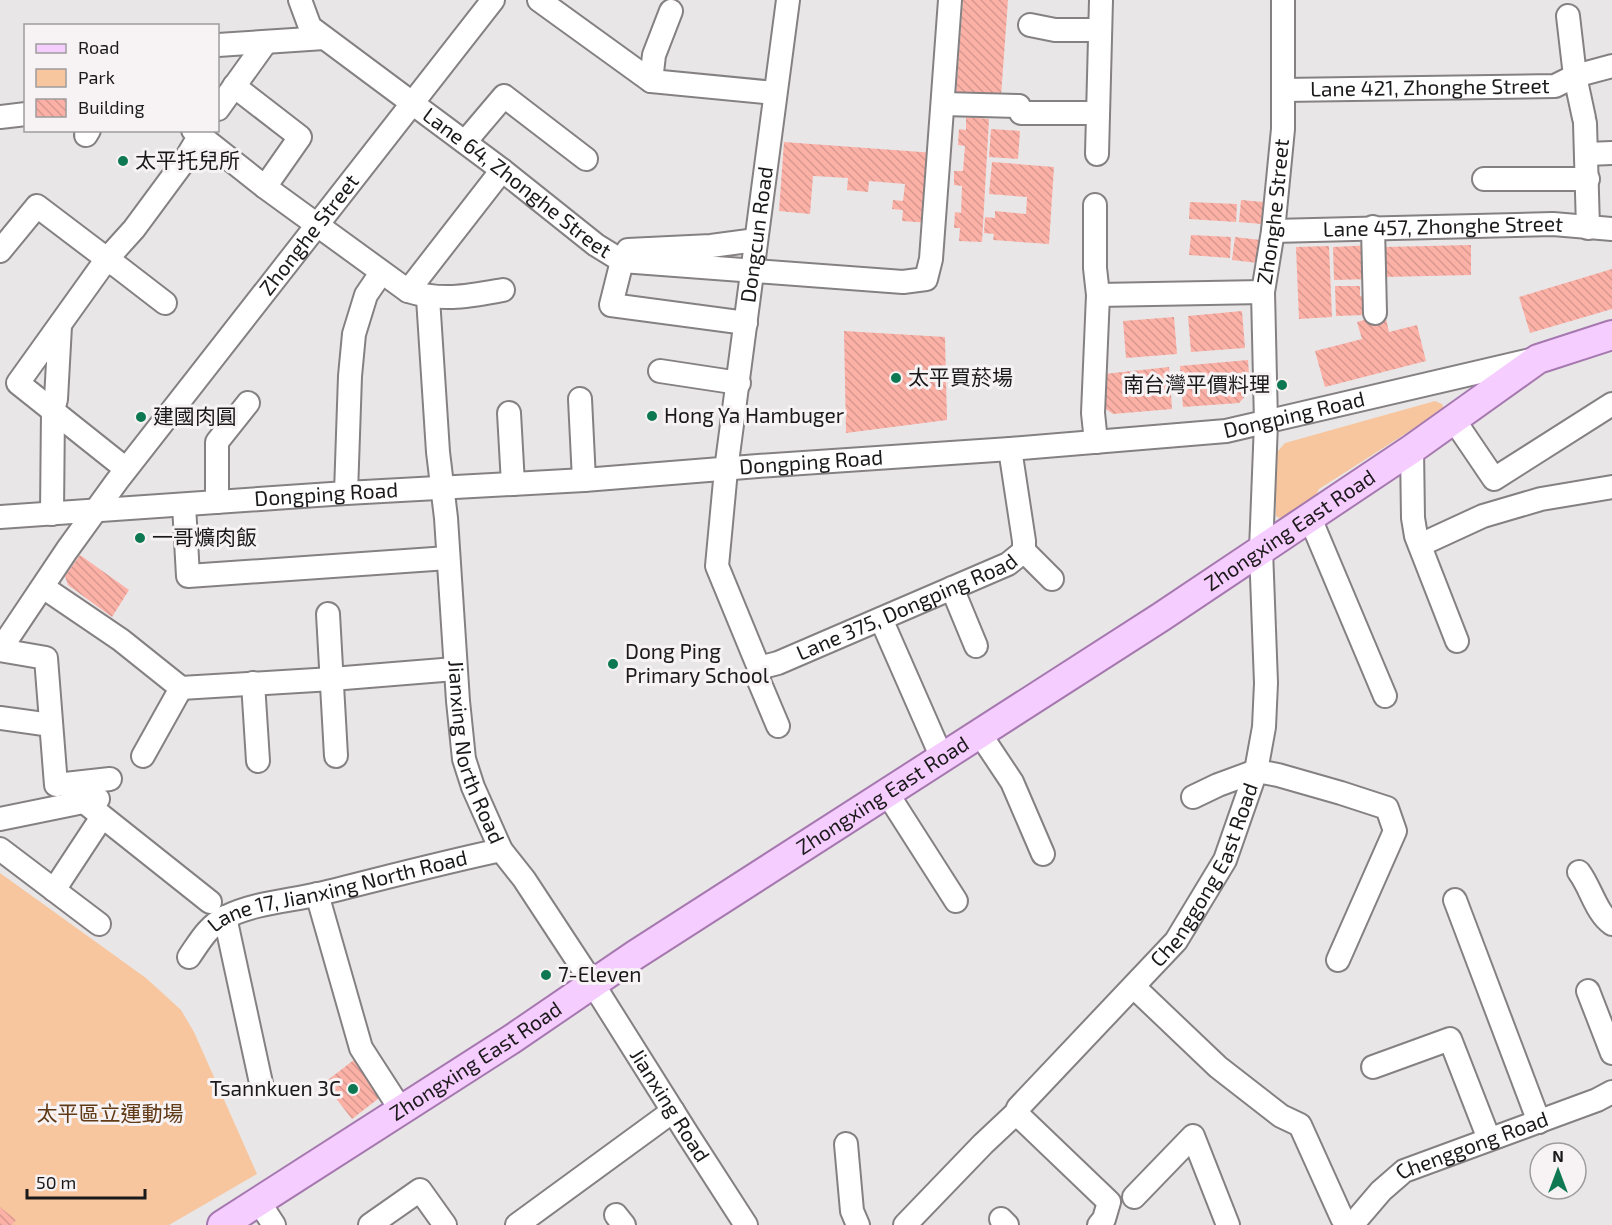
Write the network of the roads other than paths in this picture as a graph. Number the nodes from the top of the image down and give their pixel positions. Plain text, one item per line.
1 (493, 0) edge
2 (539, 0) edge
3 (788, 0) edge
4 (950, 0) edge
5 (1101, 0) edge
6 (1283, 0) edge
7 (301, 1) edge
8 (671, 11) dead end
9 (1568, 16) dead end
10 (1029, 25) dead end
11 (1100, 30) junction
12 (324, 38) junction
13 (266, 42) junction
14 (219, 45) edge
15 (1612, 66) edge
16 (1575, 76) junction
17 (651, 81) junction
18 (234, 86) junction
19 (1283, 90) junction
20 (775, 93) junction
21 (412, 104) junction
22 (943, 104) junction
23 (219, 108) edge
24 (1098, 113) junction
25 (24, 114) edge
26 (0, 117) edge
27 (198, 133) edge
28 (465, 142) junction
29 (1612, 153) edge
30 (1097, 154) dead end
31 (1587, 154) junction
32 (586, 159) dead end
33 (502, 170) junction
34 (1484, 179) dead end
35 (1588, 179) junction
36 (265, 187) junction
37 (1095, 205) dead end
38 (316, 224) junction
39 (1373, 228) junction
40 (1588, 228) junction
41 (1612, 229) edge
42 (1272, 231) junction
43 (756, 240) junction
44 (0, 251) edge
45 (106, 260) junction
46 (622, 261) junction
47 (381, 273) junction
48 (753, 273) junction
49 (503, 290) dead end
50 (1263, 292) junction
51 (418, 294) junction
52 (1098, 295) junction
53 (165, 303) dead end
54 (1375, 313) dead end
55 (746, 323) junction
56 (60, 326) junction
57 (1612, 335) edge
58 (1538, 358) junction
59 (660, 371) dead end
60 (739, 383) junction
61 (580, 399) dead end
62 (248, 403) dead end
63 (1612, 404) edge
64 (53, 410) junction
65 (509, 413) dead end
66 (1454, 420) junction
67 (1266, 423) junction
68 (1096, 442) junction
69 (1010, 449) junction
70 (1412, 449) junction
71 (126, 469) junction
72 (726, 470) junction
73 (584, 480) junction
74 (513, 484) junction
75 (1612, 487) edge
76 (442, 488) junction
77 (346, 493) junction
78 (218, 502) junction
79 (184, 505) junction
80 (95, 511) junction
81 (52, 514) junction
82 (0, 517) edge
83 (1310, 518) junction
84 (1420, 545) junction
85 (1261, 550) junction
86 (1024, 551) junction
87 (448, 558) junction
88 (1052, 579) dead end
89 (43, 587) junction
90 (952, 588) junction
91 (328, 614) dead end
92 (881, 619) junction
93 (1457, 641) dead end
94 (976, 646) dead end
95 (0, 650) edge
96 (759, 668) junction
97 (455, 669) junction
98 (332, 679) junction
99 (253, 683) junction
100 (181, 688) junction
101 (1385, 696) dead end
102 (0, 718) edge
103 (51, 725) junction
104 (778, 726) dead end
105 (980, 734) junction
106 (143, 756) dead end
107 (336, 756) dead end
108 (942, 758) junction
109 (258, 761) dead end
110 (1256, 771) junction
111 (887, 793) junction
112 (1193, 797) dead end
113 (99, 799) junction
114 (0, 819) edge
115 (0, 849) edge
116 (501, 850) junction
117 (1043, 854) dead end
118 (1579, 872) dead end
119 (54, 890) junction
120 (317, 894) junction
121 (1455, 900) dead end
122 (956, 901) dead end
123 (218, 910) junction
124 (99, 924) dead end
125 (1612, 924) edge
126 (189, 957) dead end
127 (1338, 960) dead end
128 (593, 984) junction
129 (1134, 987) junction
130 (1588, 991) dead end
131 (1612, 1053) edge
132 (1373, 1067) dead end
133 (261, 1083) dead end
134 (1612, 1092) edge
135 (401, 1110) junction
136 (673, 1111) junction
137 (1016, 1113) junction
138 (1539, 1122) junction
139 (1489, 1139) junction
140 (846, 1144) dead end
141 (1134, 1197) dead end
142 (259, 1202) junction
143 (222, 1225) edge
144 (274, 1225) edge
145 (370, 1225) edge
146 (445, 1225) edge
147 (517, 1225) edge
148 (746, 1225) edge
149 (858, 1225) edge
150 (905, 1225) edge
151 (1099, 1225) edge
152 (1228, 1225) edge
153 (1350, 1225) edge

1 - 21 street, Zhonghe Street
2 - 17 street
3 - 20 street, Dongcun Road
4 - 22 street
5 - 11 street
6 - 19 street, Zhonghe Street
7 - 12 street, Lane 64, Zhonghe Street
8 - 17 street
9 - 16 street, Lane 421, Zhonghe Street
10 - 11 street
11 - 24 street
12 - 13 street
12 - 21 street, Lane 64, Zhonghe Street
13 - 14 street
13 - 18 street
15 - 16 street, Lane 421, Zhonghe Street
16 - 19 street, Lane 421, Zhonghe Street
16 - 31 street
17 - 20 street
18 - 23 street
18 - 36 street
19 - 42 street, Zhonghe Street
20 - 43 street, Dongcun Road
21 - 28 street, Lane 64, Zhonghe Street
21 - 38 street, Zhonghe Street
22 - 24 street
22 - 48 street, Lane 64, Zhonghe Street
24 - 30 street
25 - 26 street
27 - 36 street
27 - 45 street
28 - 32 street
28 - 33 street, Lane 64, Zhonghe Street
29 - 31 street
31 - 35 street
33 - 46 street, Lane 64, Zhonghe Street
33 - 51 street
34 - 35 street
35 - 40 street
36 - 38 street
37 - 52 street
38 - 47 street
38 - 71 street, Zhonghe Street
39 - 40 street, Lane 457, Zhonghe Street
39 - 42 street, Lane 457, Zhonghe Street
39 - 54 street
40 - 41 street, Lane 457, Zhonghe Street
42 - 50 street, Zhonghe Street
43 - 46 street, Lane 64, Zhonghe Street
43 - 48 street, Dongcun Road
44 - 45 street
45 - 53 street
45 - 56 street
46 - 48 street, Lane 64, Zhonghe Street
46 - 55 street
47 - 51 street
47 - 77 street
48 - 55 street, Dongcun Road
49 - 51 street
50 - 52 street
50 - 67 street, Zhonghe Street
51 - 76 street, Jianxing North Road
52 - 68 street
55 - 60 street, Dongcun Road
56 - 64 street
56 - 64 street
57 - 58 main road, Dongping Road
58 - 66 main road, Zhongxing East Road
58 - 67 street, Dongping Road
59 - 60 street
60 - 72 street, Dongcun Road
61 - 73 street
62 - 78 street
63 - 66 street
64 - 71 street
64 - 81 street
65 - 74 street
66 - 70 main road, Zhongxing East Road
67 - 68 street, Dongping Road
67 - 85 street, Chenggong East Road
68 - 69 street, Dongping Road
69 - 72 street, Dongping Road
69 - 86 street, Lane 375, Dongping Road
70 - 83 main road, Zhongxing East Road
70 - 84 street
71 - 80 street, Zhonghe Street
72 - 73 street, Dongping Road
72 - 96 street
73 - 74 street, Dongping Road
74 - 76 street, Dongping Road
75 - 84 street
76 - 77 street, Dongping Road
76 - 87 street, Jianxing North Road
77 - 78 street, Dongping Road
78 - 79 street, Dongping Road
79 - 80 street, Dongping Road
79 - 87 street
80 - 81 street, Dongping Road
80 - 89 street, Zhonghe Street
81 - 82 street, Dongping Road
83 - 85 main road, Zhongxing East Road
83 - 101 street
84 - 93 street
85 - 105 main road, Zhongxing East Road
85 - 110 street, Chenggong East Road
86 - 88 street
86 - 90 street, Lane 375, Dongping Road
87 - 97 street, Jianxing North Road
89 - 95 street, Zhonghe Street
89 - 100 street
90 - 92 street, Lane 375, Dongping Road
90 - 94 street
91 - 98 street
92 - 96 street, Lane 375, Dongping Road
92 - 108 street
95 - 103 street
96 - 104 street
97 - 98 street
97 - 116 street, Jianxing North Road
98 - 99 street
98 - 107 street
99 - 100 street
99 - 109 street
100 - 106 street
102 - 103 street
103 - 113 street
105 - 108 main road, Zhongxing East Road
105 - 117 street
108 - 111 main road, Zhongxing East Road
110 - 112 street
110 - 127 street
110 - 129 street, Chenggong East Road
111 - 122 street
111 - 128 main road, Zhongxing East Road
113 - 114 street
113 - 119 street
113 - 123 street, Lane 17, Jianxing North Road
115 - 119 street
116 - 120 street, Lane 17, Jianxing North Road
116 - 128 street, Jianxing North Road
118 - 125 street
119 - 124 street
120 - 123 street, Lane 17, Jianxing North Road
120 - 135 street
121 - 138 street
123 - 126 street, Lane 17, Jianxing North Road
123 - 133 street
128 - 135 main road, Zhongxing East Road
128 - 136 street, Jianxing Road
129 - 137 street, Chenggong East Road
129 - 153 street
130 - 131 street
132 - 139 street
134 - 138 street, Chenggong Road
135 - 142 main road, Zhongxing East Road
136 - 147 street
136 - 148 street, Jianxing Road
137 - 150 street, Chenggong East Road
137 - 151 street
138 - 139 street, Chenggong Road
139 - 153 street, Chenggong Road
140 - 149 street
141 - 152 street
142 - 143 main road, Zhongxing East Road
142 - 144 street
145 - 146 street

